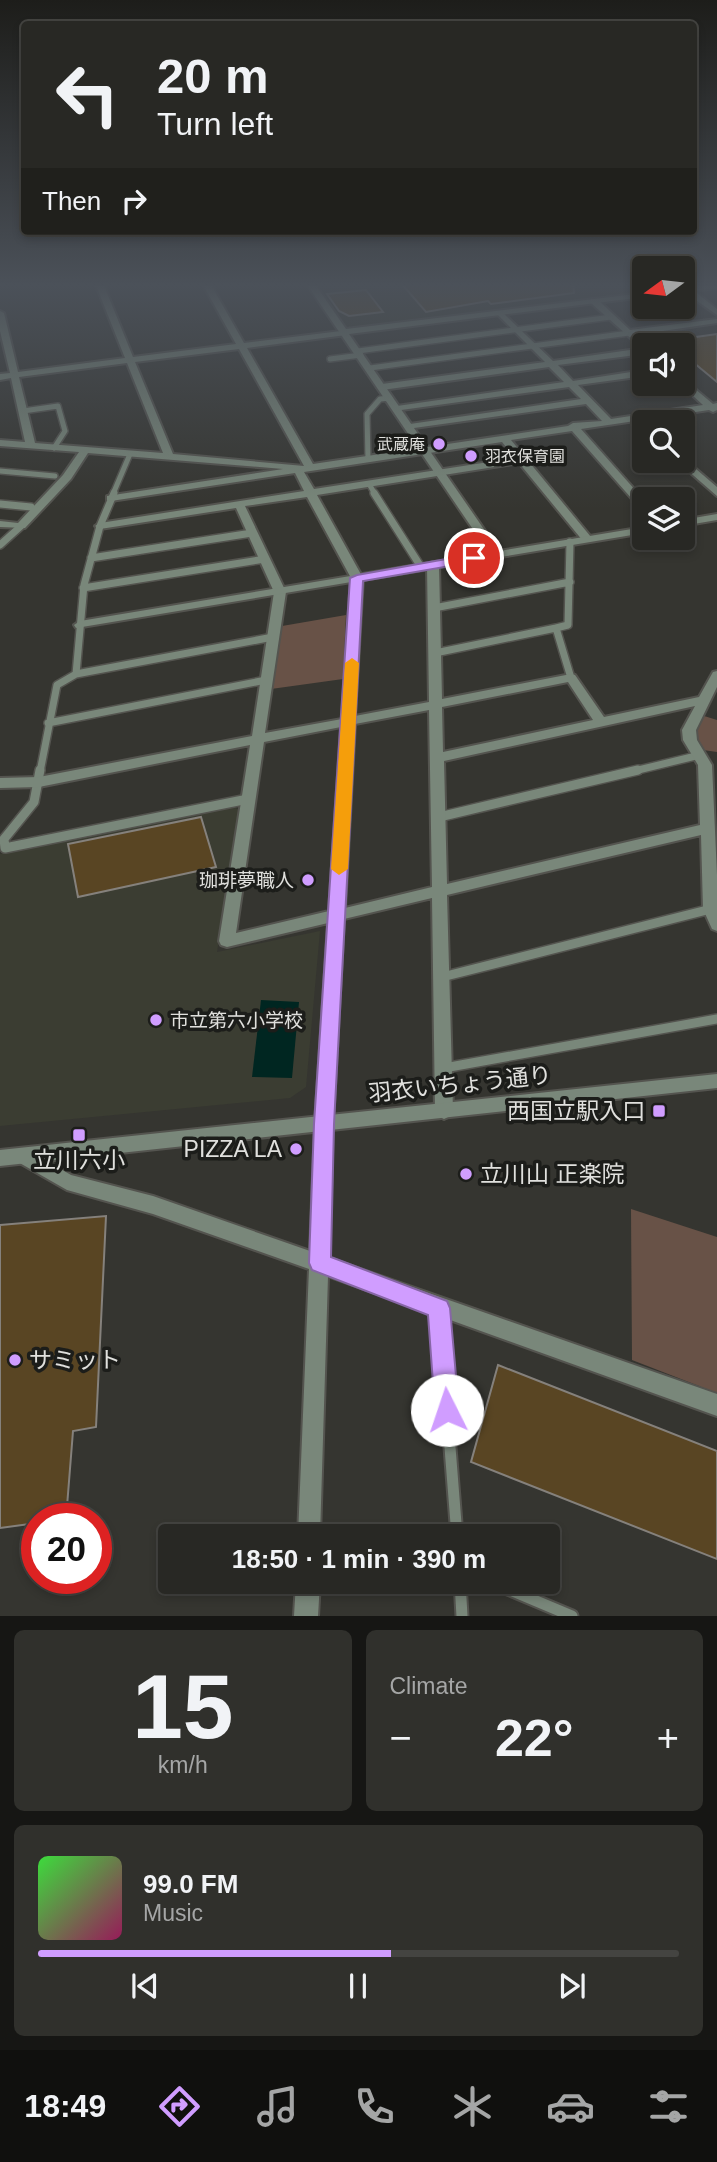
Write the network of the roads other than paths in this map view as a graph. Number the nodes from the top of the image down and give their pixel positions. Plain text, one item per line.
1 (12, 358) edge
2 (143, 358) edge
3 (248, 358) edge
4 (363, 358) edge
5 (441, 358) edge
6 (546, 358) edge
7 (581, 358) edge
8 (130, 360) junction
9 (551, 363) junction
10 (370, 368) junction
11 (16, 375) junction
12 (632, 375) edge
13 (0, 377) edge
14 (570, 383) junction
15 (382, 387) junction
16 (695, 392) edge
17 (390, 398) junction
18 (588, 401) junction
19 (715, 408) edge
20 (397, 409) junction
21 (23, 411) junction
22 (695, 411) edge
23 (632, 420) edge
24 (608, 421) junction
25 (573, 426) junction
26 (410, 427) junction
27 (503, 437) junction
28 (0, 443) edge
29 (32, 446) junction
30 (54, 448) junction
31 (425, 450) junction
32 (85, 451) junction
33 (130, 454) junction
34 (170, 458) junction
35 (368, 459) junction
36 (522, 460) junction
37 (310, 468) junction
38 (298, 470) junction
39 (0, 471) edge
40 (695, 472) edge
41 (440, 473) junction
42 (55, 476) dead end
43 (369, 484) junction
44 (632, 492) edge
45 (311, 493) junction
46 (717, 493) edge
47 (111, 498) junction
48 (0, 504) edge
49 (239, 504) junction
50 (32, 507) dead end
51 (717, 517) edge
52 (695, 521) edge
53 (0, 524) edge
54 (20, 526) junction
55 (100, 526) junction
56 (632, 532) edge
57 (252, 533) junction
58 (587, 539) junction
59 (570, 542) junction
60 (0, 545) edge
61 (495, 554) junction
62 (91, 558) junction
63 (265, 559) junction
64 (427, 566) junction
65 (357, 578) junction
66 (570, 582) junction
67 (83, 588) junction
68 (280, 592) junction
69 (434, 608) junction
70 (80, 625) junction
71 (556, 628) junction
72 (273, 637) junction
73 (435, 653) junction
74 (76, 674) junction
75 (717, 675) edge
76 (571, 678) junction
77 (266, 680) junction
78 (710, 694) edge
79 (436, 704) junction
80 (348, 721) junction
81 (601, 722) junction
82 (48, 723) junction
83 (256, 739) junction
84 (700, 755) junction
85 (437, 758) junction
86 (39, 782) junction
87 (0, 783) edge
88 (248, 799) junction
89 (439, 817) junction
90 (707, 828) junction
91 (440, 890) junction
92 (336, 916) junction
93 (714, 917) edge
94 (442, 977) junction
95 (717, 1019) edge
96 (444, 1068) junction
97 (717, 1081) edge
98 (444, 1111) junction
99 (324, 1124) junction
100 (24, 1156) junction
101 (0, 1158) edge
102 (320, 1263) junction
103 (439, 1308) junction
104 (717, 1405) edge
105 (309, 1524) edge
106 (456, 1524) edge
107 (307, 1594) edge
108 (461, 1594) edge
109 (520, 1594) edge
110 (306, 1616) edge
111 (462, 1616) edge
112 (572, 1616) edge

1 - 11 street
2 - 8 street
3 - 37 street
4 - 10 street
5 - 10 lane
6 - 9 street
7 - 9 street
8 - 11 street
8 - 34 street
9 - 14 street
9 - 15 street
10 - 15 street
11 - 13 street
11 - 21 street
12 - 14 street
14 - 18 street
14 - 20 street
15 - 17 street
16 - 19 street
17 - 20 street
17 - 35 lane
18 - 24 street
18 - 26 street
19 - 22 street
20 - 26 street
21 - 29 street
21 - 30 lane
23 - 24 street
24 - 25 street
25 - 27 street
25 - 44 street
26 - 31 street
27 - 31 street
27 - 36 street
28 - 29 street
29 - 30 street
30 - 32 street
31 - 35 street
31 - 41 street
32 - 33 street
32 - 54 street
33 - 34 street
33 - 47 lane
34 - 38 street
35 - 37 street
36 - 41 street
36 - 58 street
37 - 38 street
38 - 45 street
38 - 47 street
39 - 42 lane
40 - 46 street
41 - 43 street
41 - 61 street
43 - 45 street
43 - 64 lane
45 - 49 street
45 - 65 street
47 - 55 lane
48 - 50 lane
49 - 55 street
49 - 57 street
51 - 52 street
53 - 54 street
54 - 60 lane
55 - 62 lane
56 - 58 street
57 - 62 lane
57 - 63 street
58 - 59 street
59 - 61 street
59 - 66 lane
61 - 64 street
62 - 67 lane
63 - 67 lane
63 - 68 street
64 - 65 street
64 - 69 street
65 - 68 street
65 - 80 street
66 - 69 lane
66 - 71 lane
67 - 70 lane
68 - 70 street
68 - 72 street
69 - 73 street
70 - 74 lane
71 - 73 lane
71 - 76 lane
72 - 74 lane
72 - 77 street
73 - 79 street
74 - 82 lane
75 - 78 street
76 - 79 street
76 - 81 street
77 - 82 lane
77 - 83 street
78 - 81 street
78 - 84 street
79 - 80 street
79 - 85 street
80 - 83 street
80 - 92 street
81 - 85 street
82 - 86 lane
83 - 86 street
83 - 88 street
84 - 89 lane
84 - 90 street
85 - 89 street
86 - 87 street
86 - 88 lane
88 - 92 street
89 - 91 street
90 - 91 street
90 - 93 street
91 - 92 street
91 - 94 street
92 - 99 street
93 - 94 lane
94 - 96 street
95 - 96 lane
96 - 98 street
97 - 98 street, 羽衣いちょう通り
98 - 99 street, 羽衣いちょう通り
99 - 100 street, 羽衣いちょう通り
99 - 102 street
100 - 101 street, 羽衣いちょう通り
100 - 102 street
102 - 103 street
102 - 105 street
103 - 104 street
103 - 106 lane
107 - 110 street
108 - 111 lane
109 - 112 lane

